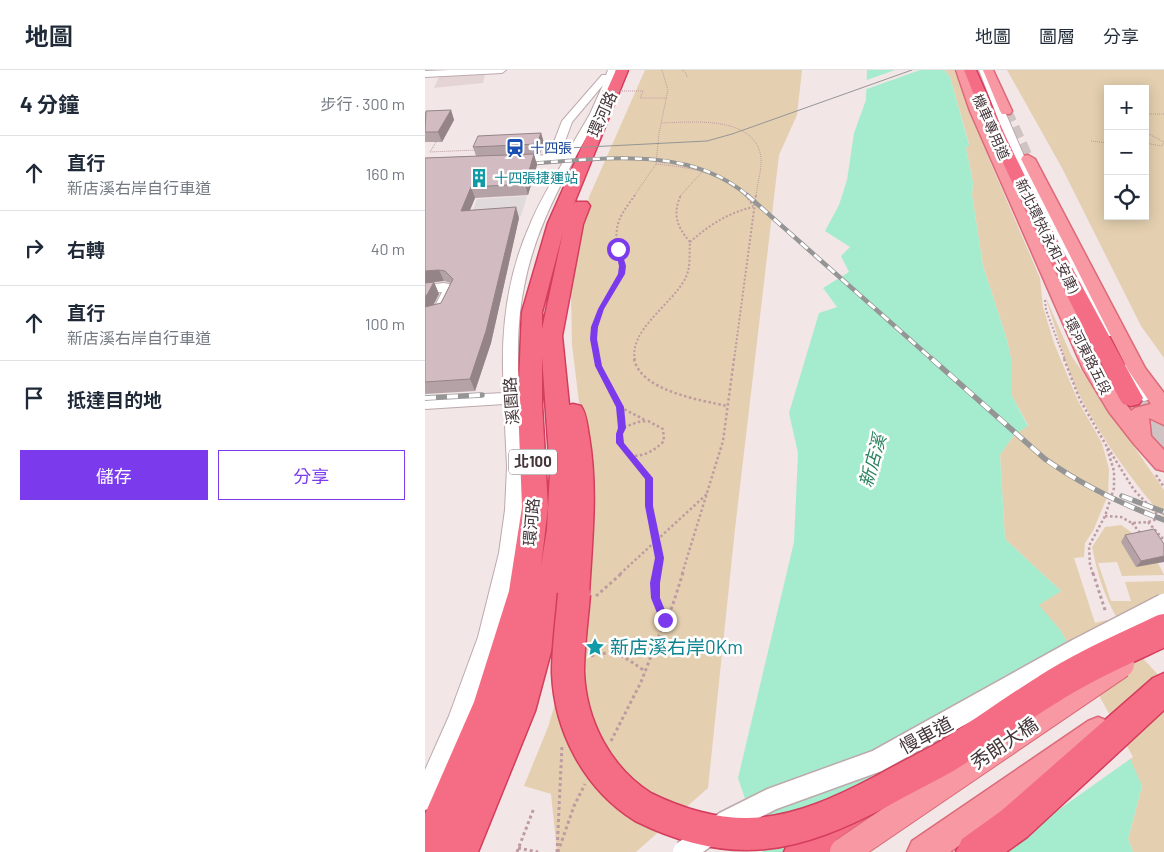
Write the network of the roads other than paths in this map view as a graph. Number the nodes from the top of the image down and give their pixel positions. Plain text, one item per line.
1 (489, 70) edge
2 (501, 70) edge
3 (611, 70) edge
4 (622, 70) edge
5 (638, 70) edge
6 (961, 70) edge
7 (967, 70) edge
8 (971, 70) edge
9 (977, 70) edge
10 (983, 70) edge
11 (988, 70) edge
12 (446, 71) edge
13 (425, 74) edge
14 (603, 100) junction
15 (1006, 110) tunnel mouth
16 (1029, 159) tunnel mouth
17 (504, 161) edge
18 (562, 163) junction
19 (567, 258) junction
20 (425, 289) edge
21 (425, 315) edge
22 (1134, 397) junction
23 (511, 398) junction
24 (425, 404) edge
25 (1164, 408) tunnel mouth
26 (1164, 418) edge
27 (1141, 439) junction
28 (1164, 463) edge
29 (1164, 605) edge
30 (1164, 630) edge
31 (1164, 634) edge
32 (1164, 685) edge
33 (1164, 689) edge
34 (1164, 708) edge
35 (955, 750) junction
36 (425, 798) edge
37 (427, 852) edge
38 (459, 852) edge
39 (684, 852) edge
40 (803, 852) edge
41 (844, 852) edge
42 (923, 852) edge
43 (975, 852) edge
44 (1006, 852) edge

1 - 2 street
1 - 12 street
3 - 18 street, 溪園路
4 - 14 highway, 環河路 / 北100
5 - 19 highway, 環河路 / 北100
6 - 27 main road, 環河東路五段
7 - 22 street, 機車專用道
8 - 22 highway, 新北環快(永和-安康)
9 - 22 highway, 新北環快(永和-安康)
10 - 22 street, 機車專用道
11 - 15 main road
12 - 13 street
14 - 18 street
14 - 37 highway, 環河路 / 北100
16 - 25 main road
17 - 18 street
18 - 23 street, 溪園路
19 - 35 highway, bridge
19 - 38 highway, 環河路 / 北100
20 - 21 street
23 - 24 street
23 - 36 street, 溪園路
26 - 27 main road
27 - 28 main road, 環河東路五段
29 - 39 street, 慢車道, bridge
30 - 35 highway, bridge
31 - 41 main road, 秀朗大橋, bridge
32 - 42 main road
33 - 43 highway
34 - 44 street
35 - 40 highway, bridge

